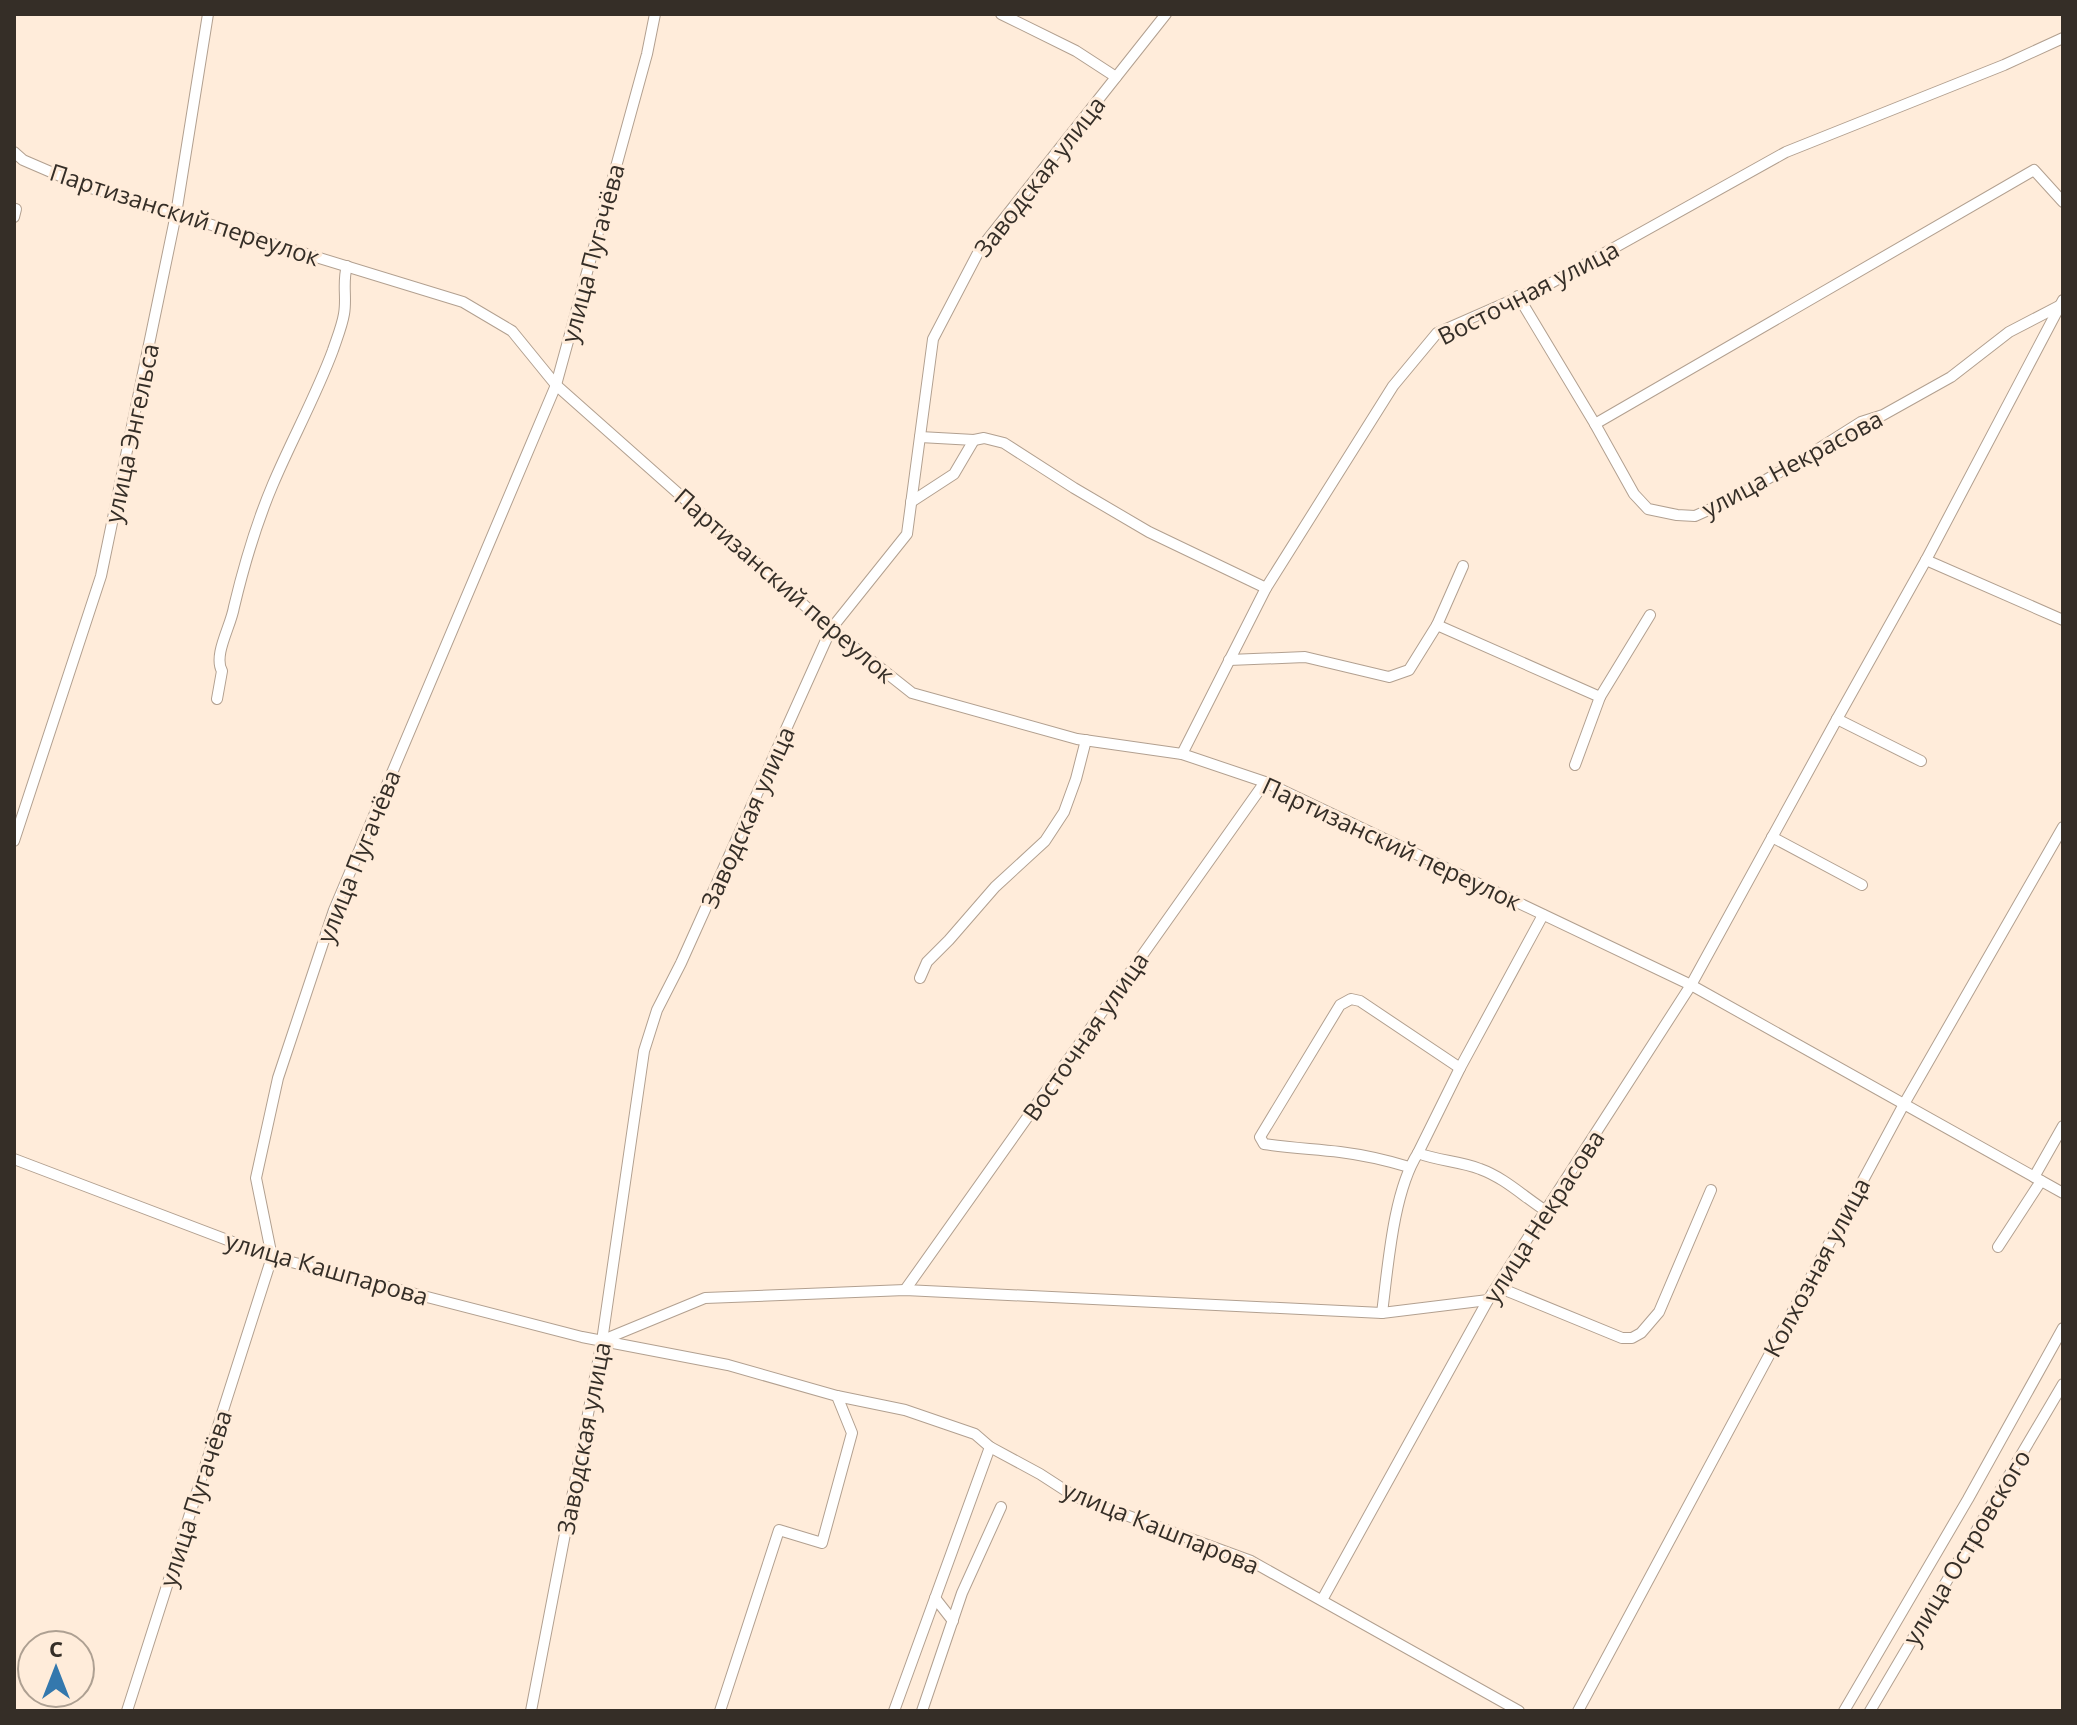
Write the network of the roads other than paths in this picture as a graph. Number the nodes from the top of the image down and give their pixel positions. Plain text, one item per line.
1 (208, 14) edge
2 (655, 14) edge
3 (1001, 14) edge
4 (1166, 14) edge
5 (2063, 38) edge
6 (1116, 77) junction
7 (14, 152) edge
8 (2063, 202) edge
9 (176, 214) junction
10 (347, 266) junction
11 (1518, 296) junction
12 (2062, 303) edge
13 (556, 385) junction
14 (1595, 424) junction
15 (920, 437) junction
16 (974, 440) junction
17 (911, 502) junction
18 (1926, 560) junction
19 (1463, 566) dead end
20 (1266, 588) junction
21 (1650, 615) dead end
22 (2063, 620) edge
23 (1437, 625) junction
24 (831, 629) junction
25 (1229, 660) junction
26 (1600, 697) junction
27 (217, 699) dead end
28 (1837, 719) junction
29 (1086, 740) junction
30 (1182, 754) junction
31 (1921, 761) dead end
32 (1575, 765) dead end
33 (1265, 782) junction
34 (2063, 827) edge
35 (1772, 837) junction
36 (14, 841) edge
37 (1862, 885) dead end
38 (1543, 915) junction
39 (920, 978) dead end
40 (1691, 985) junction
41 (1460, 1068) junction
42 (1904, 1104) junction
43 (2063, 1126) edge
44 (1418, 1153) junction
45 (14, 1159) edge
46 (1409, 1167) junction
47 (2038, 1179) junction
48 (1711, 1190) dead end
49 (2063, 1193) edge
50 (1546, 1211) junction
51 (1998, 1247) dead end
52 (272, 1257) junction
53 (905, 1290) junction
54 (1491, 1296) junction
55 (1382, 1313) junction
56 (2063, 1328) edge
57 (602, 1341) junction
58 (2063, 1384) edge
59 (837, 1396) junction
60 (990, 1447) junction
61 (1001, 1507) dead end
62 (935, 1598) junction
63 (1322, 1600) junction
64 (953, 1621) junction
65 (127, 1711) edge
66 (531, 1711) edge
67 (720, 1711) edge
68 (894, 1711) edge
69 (922, 1711) edge
70 (1519, 1711) edge
71 (1578, 1711) edge
72 (1844, 1711) edge
73 (1870, 1711) edge

1 - 9 street, улица Энгельса
2 - 13 street, улица Пугачёва
3 - 6 street
4 - 6 street, Заводская улица
5 - 11 street, Восточная улица
6 - 15 street, Заводская улица
7 - 9 street, Партизанский переулок
8 - 14 street
9 - 10 street, Партизанский переулок
9 - 36 street, улица Энгельса
10 - 13 street, Партизанский переулок
10 - 27 street, Партизанский переулок
11 - 14 street, улица Некрасова
11 - 20 street, Восточная улица
12 - 14 street, улица Некрасова
12 - 18 street, улица Некрасова
13 - 24 street, Партизанский переулок
13 - 52 street, улица Пугачёва
15 - 16 street
15 - 17 street, Заводская улица
16 - 17 street
16 - 20 street
17 - 24 street, Заводская улица
18 - 22 street
18 - 28 street, улица Некрасова
19 - 23 street
20 - 25 street, Восточная улица
21 - 26 street
23 - 25 street
23 - 26 street
24 - 29 street, Партизанский переулок
24 - 57 street, Заводская улица
25 - 30 street, Восточная улица
26 - 32 street
28 - 31 street
28 - 35 street, улица Некрасова
29 - 30 street, Партизанский переулок
29 - 39 street
30 - 33 street, Партизанский переулок
33 - 38 street, Партизанский переулок
33 - 53 street, Восточная улица
34 - 42 street, Колхозная улица
35 - 37 street
35 - 40 street, улица Некрасова
38 - 40 street, Партизанский переулок
38 - 41 street, Партизанский переулок
40 - 42 street, Партизанский переулок
40 - 50 street, улица Некрасова
41 - 44 street, Партизанский переулок
41 - 46 street
42 - 47 street, Партизанский переулок
42 - 71 street, Колхозная улица
43 - 47 street
44 - 46 street, Партизанский переулок
44 - 50 street
45 - 52 street, улица Кашпарова
46 - 55 street, Партизанский переулок
47 - 49 street, Партизанский переулок
47 - 51 street
48 - 54 street
50 - 54 street, улица Некрасова
52 - 57 street, улица Кашпарова
52 - 65 street, улица Пугачёва
53 - 55 street
53 - 57 street
54 - 55 street
54 - 63 street, улица Некрасова
56 - 72 street
57 - 59 street, улица Кашпарова
57 - 66 street, Заводская улица
58 - 73 street, улица Островского
59 - 60 street, улица Кашпарова
59 - 67 street
60 - 62 street
60 - 63 street, улица Кашпарова
61 - 64 street
62 - 64 street
62 - 68 street
63 - 70 street, улица Кашпарова
64 - 69 street

